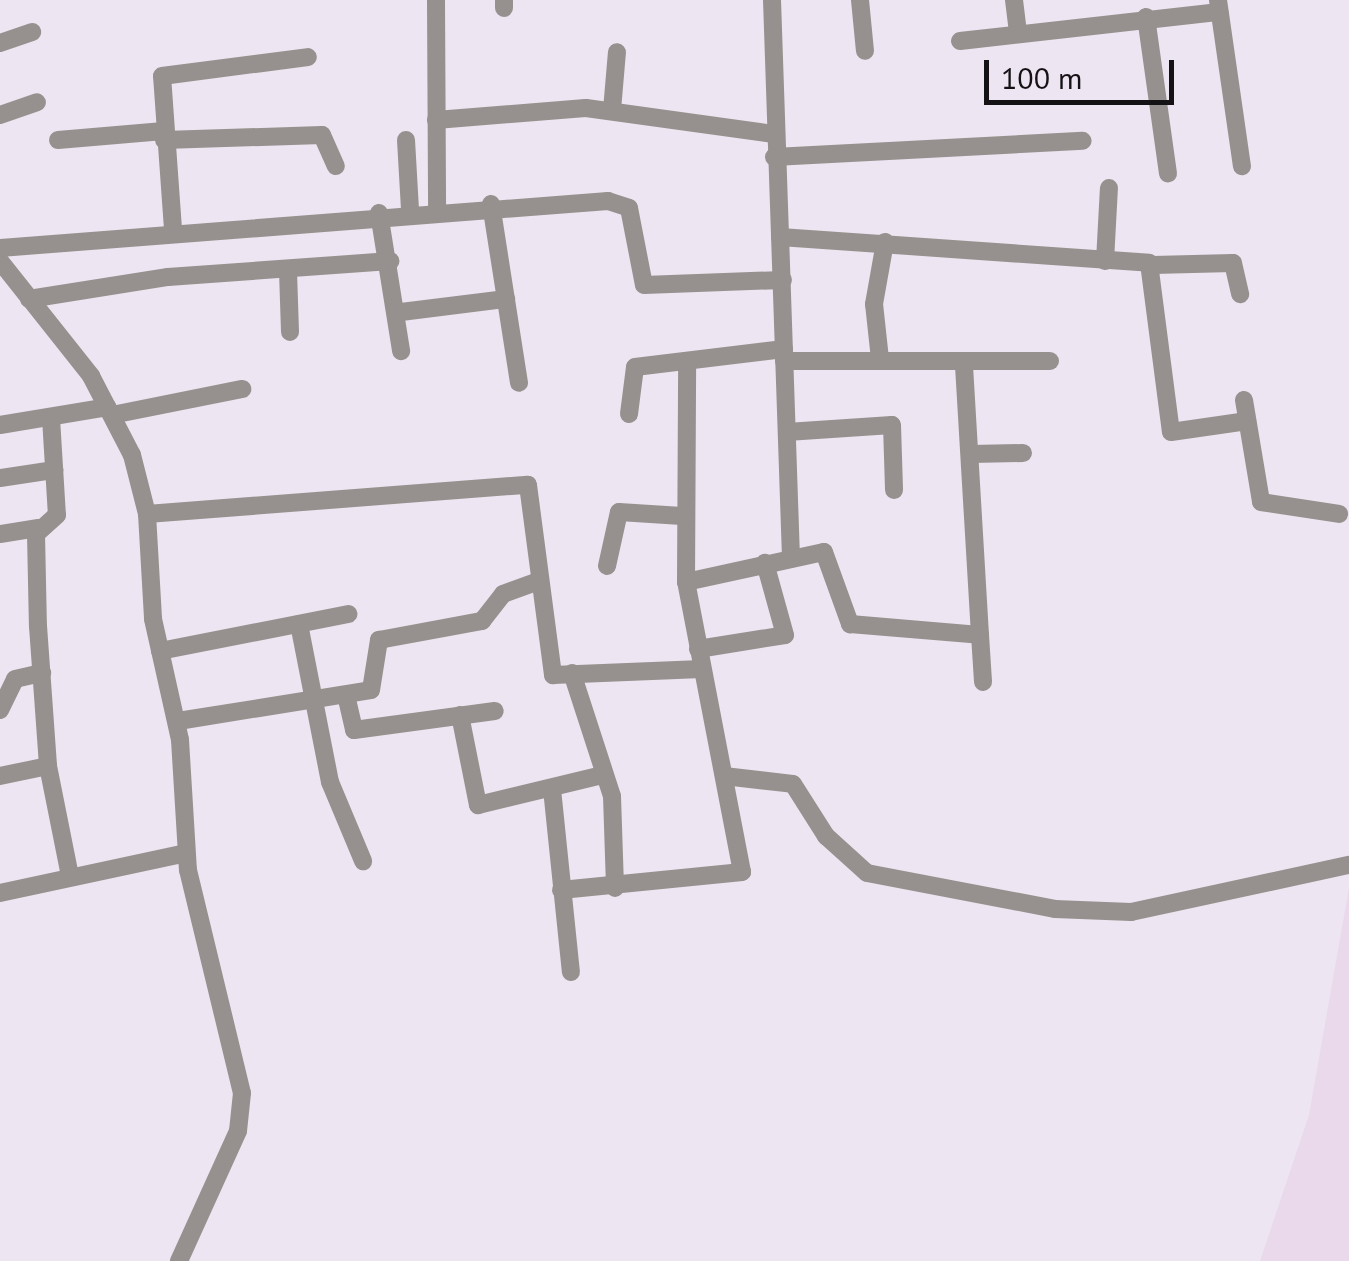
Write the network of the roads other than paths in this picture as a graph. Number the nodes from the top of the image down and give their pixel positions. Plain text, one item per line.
1 (436, 0) edge
2 (772, 0) edge
3 (860, 0) edge
4 (1014, 0) edge
5 (1218, 6) edge
6 (1146, 17) junction
7 (32, 32) dead end
8 (1018, 33) junction
9 (960, 41) dead end
10 (0, 43) edge
11 (865, 51) dead end
12 (617, 52) dead end
13 (308, 58) dead end
14 (37, 102) dead end
15 (612, 110) junction
16 (0, 116) edge
17 (436, 120) junction
18 (774, 134) junction
19 (164, 136) junction
20 (58, 140) dead end
21 (406, 140) dead end
22 (1083, 141) dead end
23 (774, 157) junction
24 (336, 166) dead end
25 (1242, 166) dead end
26 (1168, 173) dead end
27 (1109, 188) dead end
28 (491, 204) junction
29 (437, 208) junction
30 (410, 210) junction
31 (379, 213) junction
32 (173, 229) junction
33 (780, 237) junction
34 (885, 242) junction
35 (0, 248) edge
36 (0, 261) edge
37 (390, 261) junction
38 (1105, 261) junction
39 (1153, 266) junction
40 (288, 271) junction
41 (783, 280) junction
42 (1240, 294) dead end
43 (29, 299) junction
44 (506, 300) junction
45 (401, 312) junction
46 (290, 332) dead end
47 (402, 351) dead end
48 (784, 355) junction
49 (880, 359) junction
50 (687, 361) junction
51 (1050, 361) dead end
52 (964, 362) junction
53 (519, 383) dead end
54 (242, 389) dead end
55 (1244, 400) dead end
56 (110, 411) junction
57 (629, 414) dead end
58 (51, 418) junction
59 (1247, 421) junction
60 (0, 425) edge
61 (787, 432) junction
62 (1022, 453) dead end
63 (971, 454) junction
64 (54, 470) junction
65 (0, 478) edge
66 (894, 490) dead end
67 (147, 514) junction
68 (1339, 514) dead end
69 (682, 516) junction
70 (39, 528) junction
71 (0, 534) edge
72 (791, 557) junction
73 (765, 564) junction
74 (607, 566) dead end
75 (539, 581) junction
76 (686, 582) junction
77 (348, 614) dead end
78 (299, 624) junction
79 (980, 634) junction
80 (698, 649) junction
81 (160, 652) junction
82 (702, 669) junction
83 (42, 673) junction
84 (572, 673) junction
85 (983, 682) dead end
86 (346, 696) junction
87 (314, 702) junction
88 (0, 710) edge
89 (495, 711) dead end
90 (460, 716) junction
91 (178, 721) junction
92 (48, 766) junction
93 (602, 775) junction
94 (0, 776) edge
95 (724, 776) junction
96 (552, 789) junction
97 (186, 853) junction
98 (364, 861) dead end
99 (1349, 865) edge
100 (70, 876) junction
101 (615, 888) junction
102 (561, 890) junction
103 (0, 893) edge
104 (571, 972) dead end
105 (180, 1261) edge

1 - 17 street
2 - 18 street
3 - 11 street
4 - 8 street
5 - 6 street
5 - 25 street
6 - 8 street
6 - 26 street
7 - 10 street
8 - 9 street
12 - 15 street
13 - 19 street
14 - 16 street
15 - 17 street
15 - 18 street
17 - 29 street
18 - 23 street
19 - 20 street
19 - 24 street
19 - 32 street
21 - 30 street
22 - 23 street
23 - 33 street
27 - 38 street
28 - 29 street
28 - 41 street
28 - 44 street
29 - 30 street
30 - 31 street
31 - 32 street
31 - 37 street
32 - 35 street
33 - 34 street
33 - 41 street
34 - 38 street
34 - 49 street
36 - 43 street
37 - 40 street
37 - 45 street
38 - 39 street
39 - 42 street
39 - 59 street
40 - 43 street
40 - 46 street
41 - 48 street
43 - 56 street
44 - 45 street
44 - 53 street
45 - 47 street
48 - 49 street
48 - 50 street
48 - 61 street
49 - 52 street
50 - 57 street
50 - 69 street
51 - 52 street
52 - 63 street
54 - 56 street
55 - 59 street
56 - 58 street
56 - 67 street
58 - 60 street
58 - 64 street
59 - 68 street
61 - 66 street
61 - 72 street
62 - 63 street
63 - 79 street
64 - 65 street
64 - 70 street
67 - 75 street
67 - 81 street
69 - 74 street
69 - 76 street
70 - 71 street
70 - 83 street
72 - 73 street
72 - 79 street
73 - 76 street
73 - 80 street
75 - 84 street
75 - 86 street
76 - 80 street
77 - 78 street
78 - 81 street
78 - 87 street
79 - 85 street
80 - 82 street
81 - 91 street
82 - 84 street
82 - 95 street
83 - 88 street
83 - 92 street
84 - 93 street
86 - 87 street
86 - 90 street
87 - 91 street
87 - 98 street
89 - 90 street
90 - 96 street
91 - 97 street
92 - 94 street
92 - 100 street
93 - 96 street
93 - 101 street
95 - 99 street
95 - 101 street
96 - 102 street
97 - 100 street
97 - 105 street
100 - 103 street
101 - 102 street
102 - 104 street

